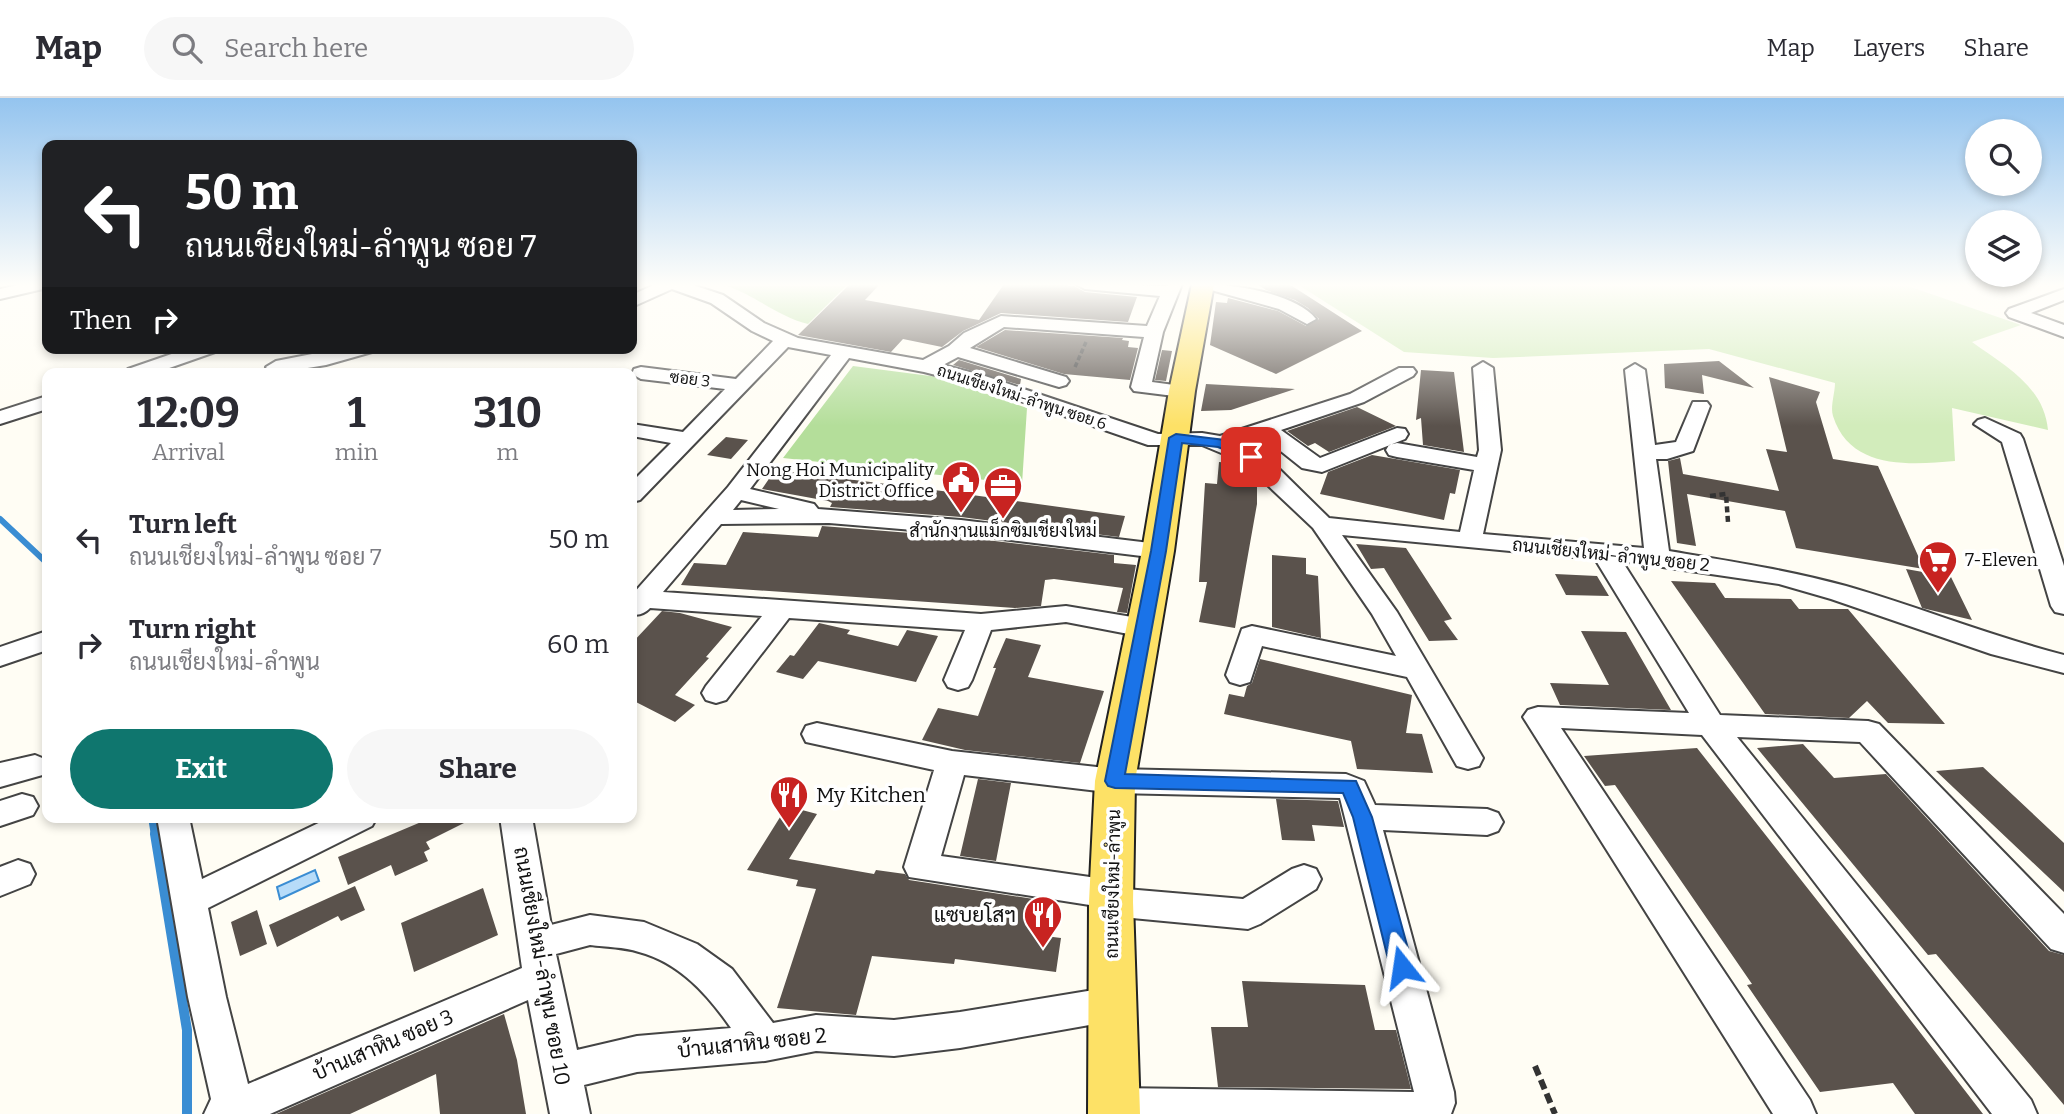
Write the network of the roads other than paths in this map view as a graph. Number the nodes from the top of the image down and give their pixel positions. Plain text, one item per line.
1 (767, 331) edge
2 (983, 331) edge
3 (1142, 331) edge
4 (1186, 331) edge
5 (1154, 332) joint
6 (785, 340) junction
7 (963, 343) junction
8 (190, 354) edge
9 (344, 354) edge
10 (843, 354) junction
11 (978, 356) junction
12 (276, 363) edge
13 (926, 366) junction
14 (1075, 367) road end
15 (150, 368) edge
16 (1483, 368) dead end
17 (1635, 370) dead end
18 (1406, 372) dead end
19 (641, 373) dead end
20 (1059, 382) dead end
21 (738, 385) junction
22 (1182, 391) junction
23 (42, 404) edge
24 (1700, 405) dead end
25 (0, 418) edge
26 (1985, 424) dead end
27 (1263, 427) junction
28 (637, 431) edge
29 (1176, 438) junction
30 (689, 439) junction
31 (1221, 443) junction
32 (1643, 452) junction
33 (1488, 466) junction
34 (637, 490) edge
35 (736, 492) junction
36 (829, 516) junction
37 (715, 517) junction
38 (1321, 523) junction
39 (1470, 540) junction
40 (1158, 551) junction
41 (1604, 553) junction
42 (1657, 557) junction
43 (638, 605) edge
44 (2064, 606) edge
45 (781, 610) junction
46 (981, 623) junction
47 (1143, 628) junction
48 (42, 642) edge
49 (0, 657) edge
50 (2064, 664) edge
51 (1417, 670) junction
52 (1240, 675) dead end
53 (958, 680) dead end
54 (716, 693) dead end
55 (1710, 725) junction
56 (817, 734) dead end
57 (1468, 758) dead end
58 (952, 762) junction
59 (35, 766) dead end
60 (0, 775) edge
61 (1115, 781) junction
62 (1346, 786) joint
63 (1363, 817) junction
64 (1487, 822) dead end
65 (174, 823) edge
66 (349, 823) edge
67 (517, 823) edge
68 (1304, 879) dead end
69 (1111, 898) junction
70 (188, 901) junction
71 (2064, 938) edge
72 (539, 960) junction
73 (1112, 1004) junction
74 (765, 1043) junction
75 (560, 1072) junction
76 (1114, 1111) edge
77 (229, 1112) edge
78 (1430, 1112) edge
79 (570, 1114) edge
80 (1796, 1114) edge
81 (2017, 1114) edge

1 - 6 street, ถนนเชียงใหม่-ลำพูน ซอย 6
2 - 7 street
3 - 5 street
4 - 22 main road, ถนนเชียงใหม่-ลำพูน
5 - 22 street
6 - 10 street, ถนนเชียงใหม่-ลำพูน ซอย 6
6 - 21 street
7 - 11 street
7 - 13 street
8 - 15 street
9 - 12 street
10 - 13 street, ถนนเชียงใหม่-ลำพูน ซอย 6
10 - 35 street
11 - 14 street
11 - 20 street
13 - 29 street, ถนนเชียงใหม่-ลำพูน ซอย 6
16 - 33 street
17 - 32 street
18 - 27 street
19 - 21 street, ซอย 3
21 - 30 street
22 - 29 main road, ถนนเชียงใหม่-ลำพูน
23 - 25 street
24 - 32 street
26 - 44 street
27 - 31 street
27 - 33 street
28 - 30 street
29 - 31 street
29 - 40 main road, ถนนเชียงใหม่-ลำพูน
30 - 34 street
31 - 38 street
32 - 42 street
33 - 39 street
35 - 36 street
35 - 37 street
36 - 37 street
36 - 40 street
37 - 43 street
38 - 39 street, ถนนเชียงใหม่-ลำพูน ซอย 2
38 - 51 street
39 - 41 street, ถนนเชียงใหม่-ลำพูน ซอย 2
40 - 47 main road, ถนนเชียงใหม่-ลำพูน
41 - 42 street, ถนนเชียงใหม่-ลำพูน ซอย 2
41 - 55 street
42 - 50 street, ถนนเชียงใหม่-ลำพูน ซอย 2
43 - 45 street
45 - 46 street
45 - 54 street
46 - 47 street
46 - 53 street
47 - 61 main road, ถนนเชียงใหม่-ลำพูน
48 - 49 street
51 - 52 street
51 - 57 street
55 - 71 street
55 - 80 street
55 - 81 street
56 - 58 street
58 - 61 street
58 - 69 street
59 - 60 street
61 - 62 street
61 - 69 main road, ถนนเชียงใหม่-ลำพูน
62 - 63 street
63 - 64 street
63 - 78 street
65 - 70 street
66 - 70 street
67 - 72 street, ถนนเชียงใหม่-ลำพูน ซอย 10
68 - 69 street
69 - 73 main road, ถนนเชียงใหม่-ลำพูน
70 - 77 street
72 - 74 street, บ้านเสาหิน ซอย 3
72 - 75 street, ถนนเชียงใหม่-ลำพูน ซอย 10
72 - 77 street, บ้านเสาหิน ซอย 3
73 - 74 street, บ้านเสาหิน ซอย 2
73 - 76 main road, ถนนเชียงใหม่-ลำพูน
74 - 75 street, บ้านเสาหิน ซอย 2
75 - 79 street, ถนนเชียงใหม่-ลำพูน ซอย 10
76 - 78 street

